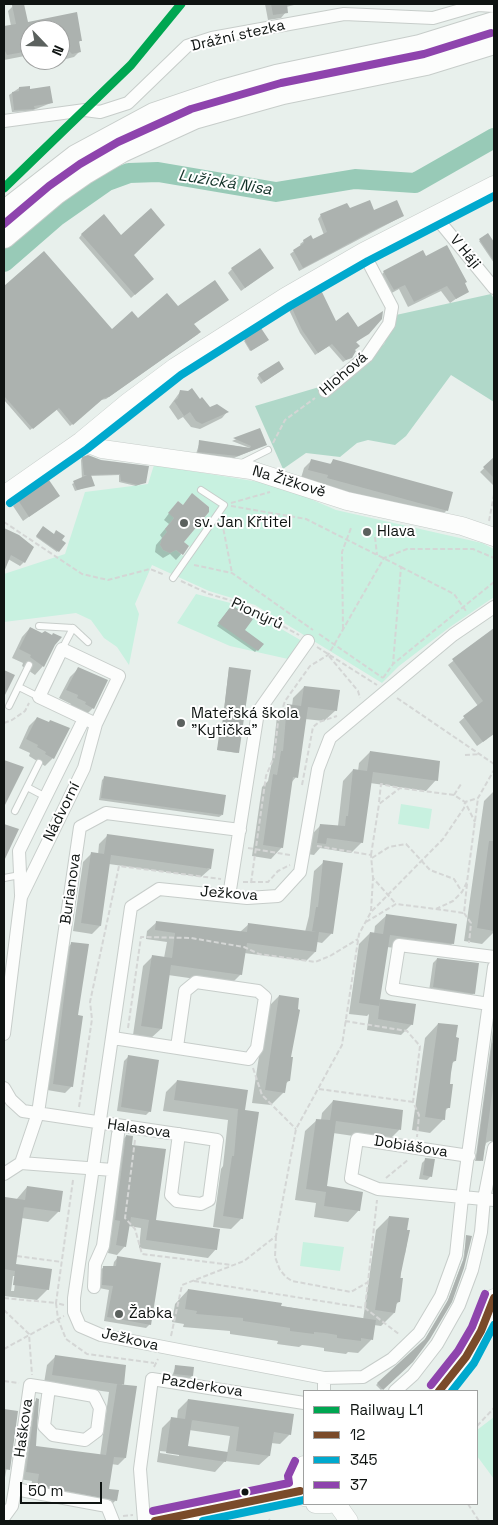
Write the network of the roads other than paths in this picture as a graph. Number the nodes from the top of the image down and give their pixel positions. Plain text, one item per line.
1 (494, 6) edge
2 (490, 35) edge
3 (4, 121) edge
4 (494, 185) edge
5 (10, 207) edge
6 (435, 216) junction
7 (4, 237) edge
8 (363, 252) junction
9 (494, 288) edge
10 (325, 391) road end
11 (82, 440) junction
12 (268, 450) road end
13 (234, 467) junction
14 (201, 490) dead end
15 (4, 495) edge
16 (491, 535) edge
17 (173, 578) road end
18 (494, 607) edge
19 (39, 626) dead end
20 (73, 628) junction
21 (308, 641) road end
22 (88, 642) dead end
23 (62, 649) junction
24 (29, 665) dead end
25 (19, 687) junction
26 (39, 697) junction
27 (9, 706) dead end
28 (84, 719) junction
29 (96, 724) junction
30 (39, 763) dead end
31 (27, 787) junction
32 (46, 796) junction
33 (15, 811) dead end
34 (240, 830) junction
35 (20, 875) junction
36 (4, 878) edge
37 (229, 896) junction
38 (21, 897) junction
39 (494, 957) edge
40 (494, 967) edge
41 (489, 1004) junction
42 (4, 1034) edge
43 (113, 1038) junction
44 (177, 1047) junction
45 (4, 1088) edge
46 (38, 1113) junction
47 (98, 1123) junction
48 (118, 1134) dead end
49 (179, 1134) junction
50 (494, 1148) edge
51 (468, 1156) junction
52 (21, 1162) junction
53 (92, 1169) junction
54 (113, 1170) junction
55 (4, 1174) edge
56 (462, 1198) junction
57 (489, 1200) edge
58 (94, 1287) dead end
59 (494, 1298) edge
60 (324, 1385) edge
61 (49, 1388) junction
62 (396, 1390) edge
63 (440, 1390) edge
64 (303, 1403) edge
65 (303, 1467) edge
66 (15, 1490) junction
67 (302, 1494) edge
68 (338, 1505) edge
69 (4, 1517) edge
70 (192, 1518) edge
71 (113, 1521) edge
72 (144, 1521) edge
73 (155, 1521) edge
74 (349, 1521) edge

1 - 3 street, Drážní stezka
2 - 5 highway
2 - 7 highway
4 - 6 street
6 - 8 street
6 - 9 street, V Háji
8 - 10 street, Hlohová
8 - 11 street
11 - 13 street, Na Žižkově
11 - 15 street
12 - 13 lane
13 - 16 street, Na Žižkově
14 - 17 lane
18 - 37 street, Ježkova
19 - 20 lane
20 - 22 lane
20 - 23 lane
21 - 34 street
23 - 26 street
23 - 29 street, Nádvorní
24 - 25 lane
25 - 26 lane
25 - 27 lane
26 - 28 street
28 - 29 street
28 - 32 street, Nádvorní
29 - 38 street, Nádvorní
30 - 31 lane
31 - 32 lane, Nádvorní
31 - 33 lane
32 - 35 street, Nádvorní
34 - 37 street
34 - 46 street, Burianova
35 - 36 lane
35 - 38 street, Nádvorní
37 - 43 street, Ježkova
38 - 42 street, Nádvorní
39 - 41 street
40 - 41 street, Dobiášova
41 - 51 street, Dobiášova
43 - 44 street
43 - 47 street, Ježkova
44 - 44 street
45 - 46 street
46 - 47 street
46 - 52 street, Burianova
47 - 49 street, Halasova
47 - 53 street, Ježkova
48 - 54 street
49 - 49 street, Halasova
50 - 57 street
51 - 56 street, Dobiášova
51 - 56 street, Dobiášova
52 - 53 street
52 - 55 street
53 - 54 street
53 - 60 street, Ježkova
54 - 58 street
56 - 57 street, Dobiášova
56 - 60 street, Dobiášova
57 - 62 street
59 - 63 street
61 - 61 street, Haškova
61 - 66 street, Haškova
64 - 72 street, Pazderkova
65 - 67 street
66 - 69 street, Haškova
66 - 71 street
67 - 70 street
68 - 74 street
70 - 73 street

